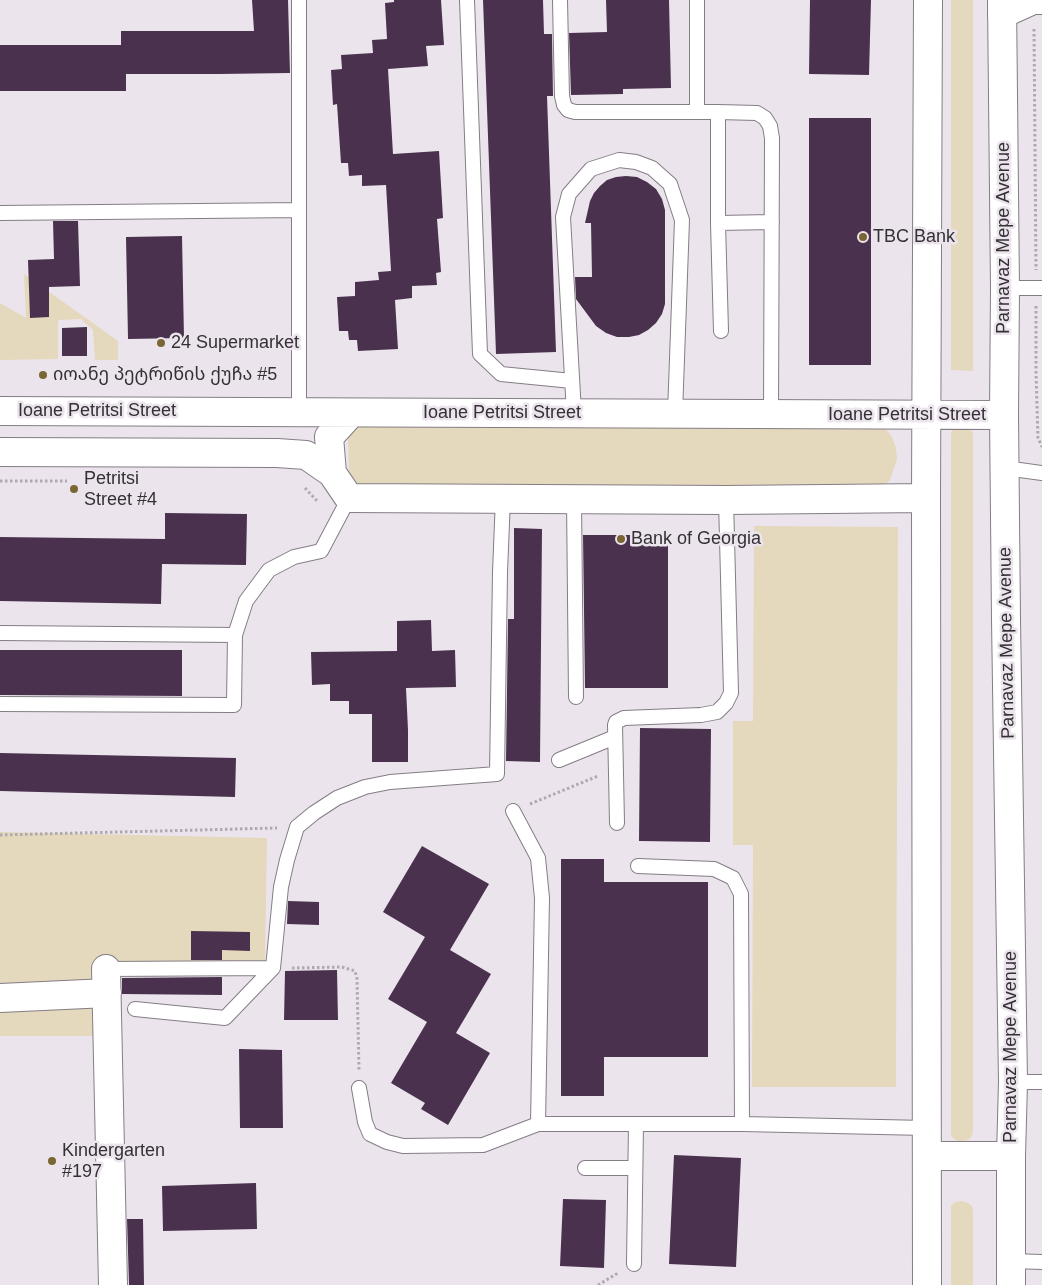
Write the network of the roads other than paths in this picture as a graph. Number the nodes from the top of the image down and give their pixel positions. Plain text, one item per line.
1 (300, 0) edge
2 (467, 0) edge
3 (560, 0) edge
4 (697, 0) edge
5 (928, 0) edge
6 (1033, 0) edge
7 (1042, 0) edge
8 (1002, 7) edge
9 (697, 111) junction
10 (718, 112) junction
11 (300, 210) junction
12 (0, 213) edge
13 (772, 222) junction
14 (718, 223) junction
15 (1005, 288) junction
16 (1039, 288) edge
17 (722, 331) dead end
18 (572, 381) junction
19 (0, 411) edge
20 (299, 412) junction
21 (351, 413) junction
22 (574, 413) junction
23 (675, 414) junction
24 (771, 414) junction
25 (927, 415) junction
26 (1004, 416) junction
27 (0, 452) edge
28 (1005, 468) junction
29 (332, 473) junction
30 (1042, 473) edge
31 (503, 498) junction
32 (926, 498) junction
33 (574, 499) junction
34 (726, 500) junction
35 (343, 510) junction
36 (0, 633) edge
37 (235, 635) junction
38 (576, 697) dead end
39 (0, 704) edge
40 (615, 737) junction
41 (559, 760) dead end
42 (513, 810) road end
43 (617, 823) dead end
44 (638, 866) dead end
45 (273, 968) junction
46 (106, 981) junction
47 (0, 998) edge
48 (135, 1009) dead end
49 (1013, 1082) junction
50 (1042, 1082) edge
51 (359, 1088) road end
52 (538, 1124) junction
53 (636, 1124) junction
54 (742, 1124) junction
55 (926, 1128) junction
56 (927, 1156) junction
57 (1011, 1156) junction
58 (585, 1168) dead end
59 (635, 1168) junction
60 (1042, 1262) edge
61 (634, 1264) dead end
62 (1011, 1273) edge
63 (114, 1285) edge
64 (927, 1285) edge

1 - 11 lane
2 - 18 lane
3 - 9 lane
4 - 9 lane
5 - 25 main road
6 - 7 main road
6 - 8 main road
8 - 15 main road, Parnavaz Mepe Avenue
9 - 10 lane
10 - 13 lane
10 - 14 lane
11 - 12 lane
11 - 20 lane
13 - 14 lane
13 - 24 lane
14 - 17 lane
15 - 16 lane
15 - 26 main road, Parnavaz Mepe Avenue
18 - 22 lane
18 - 23 lane
19 - 20 main road, Ioane Petritsi Street
20 - 21 main road, Ioane Petritsi Street
21 - 22 main road, Ioane Petritsi Street
21 - 29 main road
22 - 23 main road, Ioane Petritsi Street
23 - 24 main road, Ioane Petritsi Street
24 - 25 main road, Ioane Petritsi Street
25 - 26 main road, Ioane Petritsi Street
25 - 32 main road
26 - 28 main road, Parnavaz Mepe Avenue
27 - 29 main road
28 - 30 lane
28 - 49 main road, Parnavaz Mepe Avenue
29 - 35 main road
31 - 33 main road
31 - 35 main road
31 - 45 lane
32 - 34 main road
32 - 55 main road
33 - 34 main road
33 - 38 lane
34 - 40 lane
35 - 37 lane
36 - 37 lane
37 - 39 lane
40 - 41 lane
40 - 43 lane
42 - 52 lane
44 - 54 lane
45 - 46 lane
45 - 48 lane
46 - 47 main road
46 - 63 main road
49 - 50 lane
49 - 57 main road, Parnavaz Mepe Avenue
51 - 52 lane
52 - 53 lane
53 - 54 lane
53 - 59 lane
54 - 55 lane
55 - 56 main road
56 - 57 main road
56 - 64 main road
57 - 62 main road, Parnavaz Mepe Avenue
58 - 59 lane
59 - 61 lane
60 - 62 lane

